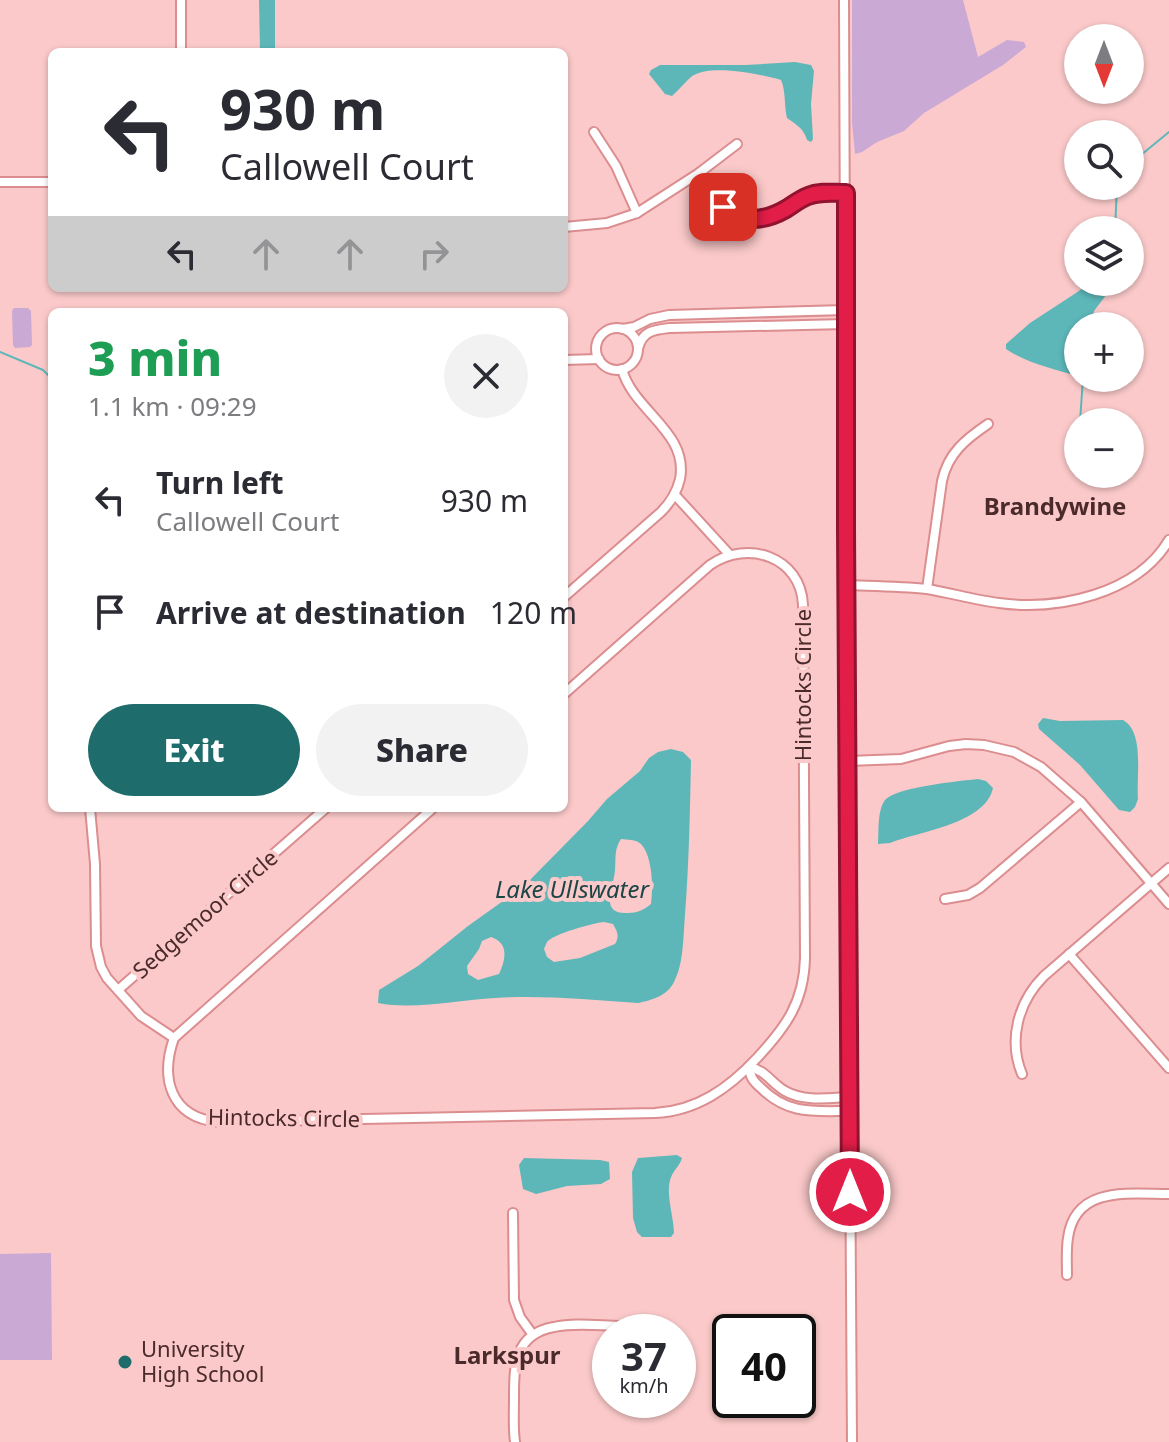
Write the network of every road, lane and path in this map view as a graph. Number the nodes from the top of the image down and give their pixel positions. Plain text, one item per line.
1 (181, 0) edge
2 (844, 0) edge
3 (181, 48) edge
4 (594, 132) dead end
5 (737, 144) dead end
6 (699, 173) junction
7 (0, 182) edge
8 (48, 182) edge
9 (846, 193) junction
10 (637, 213) junction
11 (568, 227) edge
12 (846, 310) junction
13 (846, 324) junction
14 (623, 329) junction
15 (638, 349) junction
16 (599, 359) junction
17 (568, 360) edge
18 (622, 369) junction
19 (988, 424) dead end
20 (675, 495) junction
21 (1169, 540) edge
22 (729, 554) junction
23 (847, 585) junction
24 (927, 589) junction
25 (568, 593) edge
26 (568, 690) edge
27 (848, 761) junction
28 (1081, 802) junction
29 (90, 812) edge
30 (321, 812) edge
31 (428, 812) edge
32 (1169, 868) edge
33 (1151, 883) junction
34 (945, 899) dead end
35 (1169, 904) edge
36 (1069, 954) junction
37 (118, 990) junction
38 (174, 1038) junction
39 (749, 1067) junction
40 (1169, 1068) edge
41 (1022, 1074) dead end
42 (849, 1097) junction
43 (849, 1111) junction
44 (1169, 1194) edge
45 (513, 1213) dead end
46 (1067, 1275) dead end
47 (592, 1326) edge
48 (533, 1335) junction
49 (515, 1442) edge
50 (852, 1442) edge

1 - 3 street
2 - 9 street
4 - 10 street
5 - 6 street
6 - 9 street
6 - 10 street
7 - 8 street
9 - 12 street
10 - 11 street
12 - 13 street
12 - 14 street
13 - 15 street
13 - 23 street
14 - 15 street
14 - 16 street
15 - 18 street
16 - 17 street
16 - 18 street
18 - 20 street
19 - 24 street
20 - 22 street
20 - 25 street
21 - 24 street
22 - 26 street
22 - 39 street, Hintocks Circle
23 - 24 street
23 - 27 street
27 - 28 street
27 - 42 street
28 - 33 street
28 - 34 street
29 - 37 street, Sedgemoor Circle
30 - 37 street, Sedgemoor Circle
31 - 38 street
32 - 33 street
33 - 35 street
33 - 36 street
36 - 40 street
36 - 41 street
37 - 38 street
38 - 39 street, Hintocks Circle
39 - 42 street
39 - 43 street
42 - 43 street
43 - 50 street
44 - 46 street
45 - 48 street
47 - 48 street
48 - 49 street

